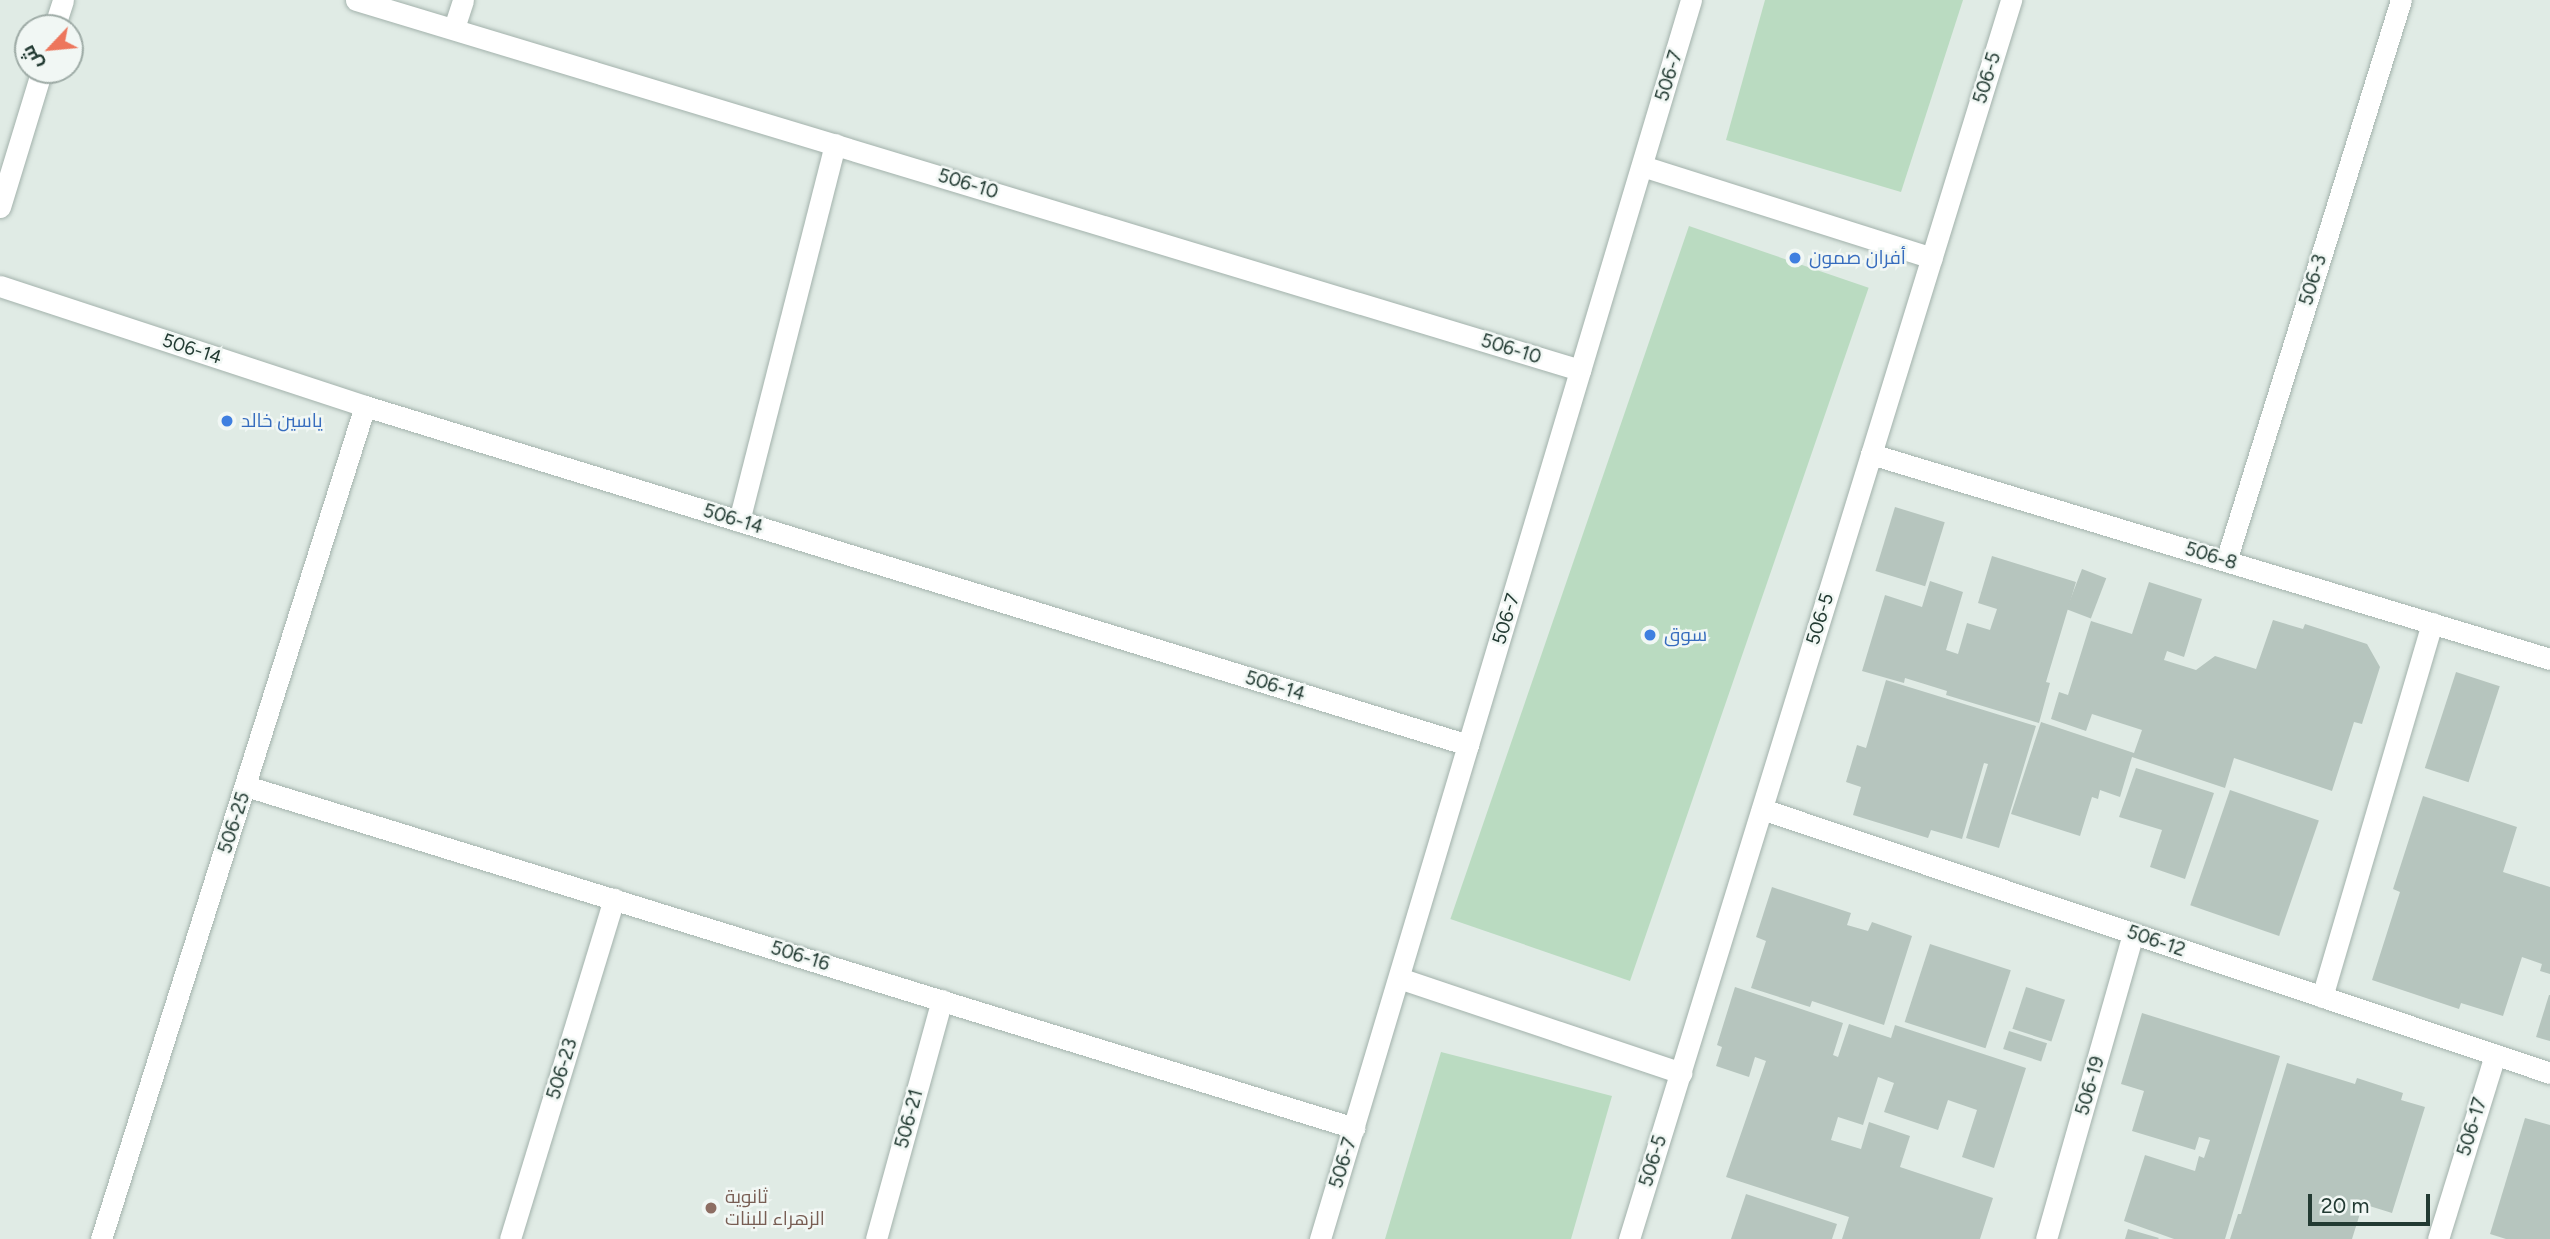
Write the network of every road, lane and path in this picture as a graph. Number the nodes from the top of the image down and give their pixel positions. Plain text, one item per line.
1 (356, 0) edge
2 (463, 0) edge
3 (1691, 0) edge
4 (2011, 0) edge
5 (2401, 0) edge
6 (454, 28) junction
7 (38, 84) edge
8 (835, 144) junction
9 (1642, 166) junction
10 (0, 207) edge
11 (1932, 258) junction
12 (0, 286) edge
13 (1580, 370) junction
14 (365, 406) junction
15 (1871, 454) junction
16 (739, 521) junction
17 (2226, 561) junction
18 (2431, 623) junction
19 (2550, 659) edge
20 (1468, 745) junction
21 (246, 786) junction
22 (1762, 809) junction
23 (614, 899) junction
24 (2133, 934) junction
25 (1399, 978) junction
26 (2322, 997) junction
27 (942, 1000) junction
28 (2495, 1055) junction
29 (1681, 1073) junction
30 (2550, 1073) edge
31 (1354, 1128) junction
32 (102, 1239) edge
33 (510, 1239) edge
34 (876, 1239) edge
35 (1321, 1239) edge
36 (1629, 1239) edge
37 (2046, 1239) edge
38 (2438, 1239) edge

1 - 6 street, 506-10
2 - 6 street
3 - 9 street, 506-7
4 - 11 street, 506-5
5 - 17 street, 506-3
6 - 8 street, 506-10
7 - 10 street
8 - 13 street, 506-10
8 - 16 street
9 - 11 street
9 - 13 street, 506-7
11 - 15 street, 506-5
12 - 14 street, 506-14
13 - 20 street, 506-7
14 - 16 street, 506-14
14 - 21 street, 506-25
15 - 17 street, 506-8
15 - 22 street, 506-5
16 - 20 street, 506-14
17 - 18 street, 506-8
18 - 19 street, 506-8
18 - 26 street
20 - 25 street, 506-7
21 - 23 street, 506-16
21 - 32 street, 506-25
22 - 24 street, 506-12
22 - 29 street, 506-5
23 - 27 street, 506-16
23 - 33 street, 506-23
24 - 26 street, 506-12
24 - 37 street, 506-19
25 - 29 street
25 - 31 street, 506-7
26 - 28 street, 506-12
27 - 31 street, 506-16
27 - 34 street, 506-21
28 - 30 street, 506-12
28 - 38 street, 506-17
29 - 36 street, 506-5
31 - 35 street, 506-7

